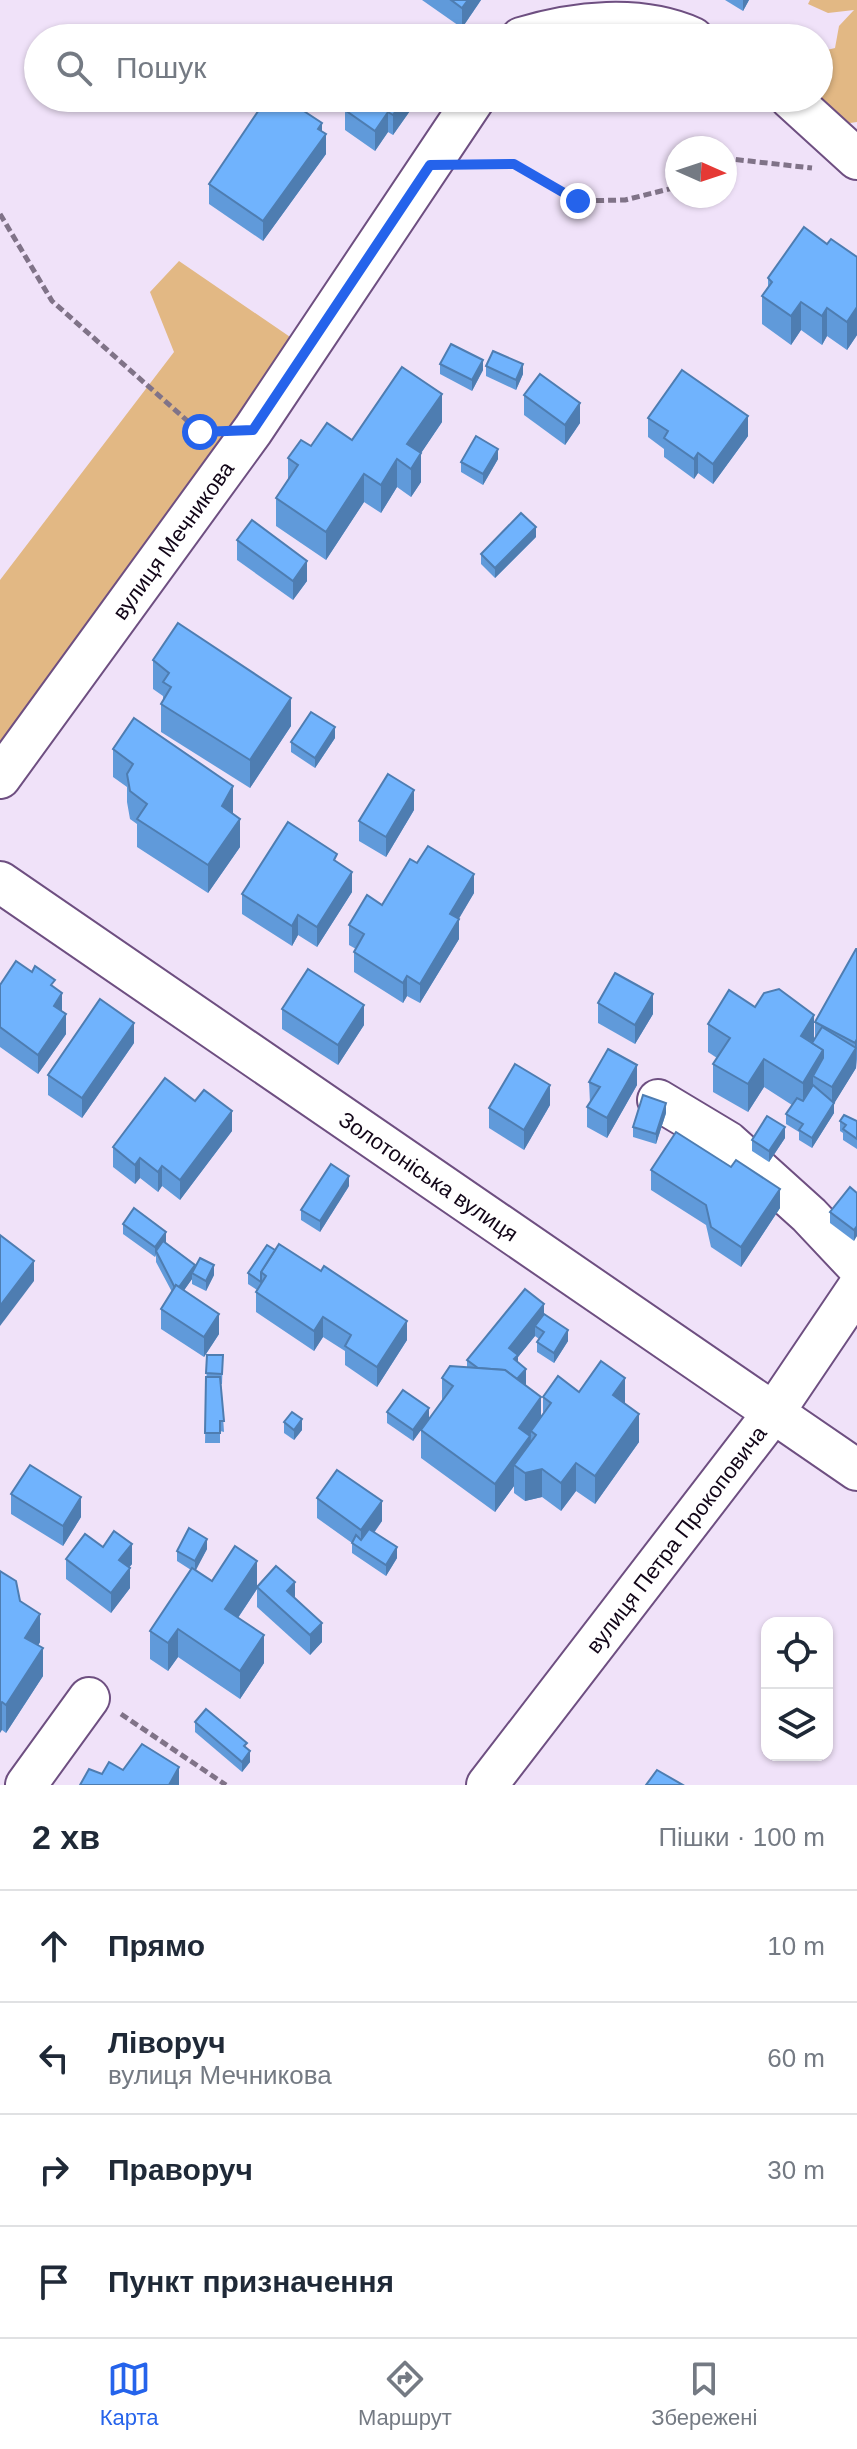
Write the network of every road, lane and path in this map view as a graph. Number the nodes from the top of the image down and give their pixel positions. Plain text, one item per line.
1 (541, 0) edge
2 (525, 24) edge
3 (576, 24) edge
4 (609, 24) edge
5 (466, 112) edge
6 (805, 112) edge
7 (857, 159) edge
8 (737, 160) edge
9 (430, 165) junction
10 (815, 169) dead end
11 (665, 190) edge
12 (0, 214) edge
13 (253, 430) junction
14 (0, 778) edge
15 (0, 882) edge
16 (658, 1100) edge
17 (857, 1266) edge
18 (857, 1289) edge
19 (841, 1330) edge
20 (774, 1412) junction
21 (857, 1470) edge
22 (89, 1698) joint
23 (26, 1785) edge
24 (226, 1785) edge
25 (487, 1785) edge

1 - 2 street
3 - 4 street
5 - 9 street, вулиця Мечникова
6 - 7 street
8 - 10 path
9 - 11 path
9 - 13 street, вулиця Мечникова
12 - 13 path
13 - 14 street, вулиця Мечникова
15 - 20 street, Золотоніська вулиця
16 - 17 street
18 - 19 street, вулиця Петра Прокоповича
19 - 20 street, вулиця Петра Прокоповича
20 - 21 street, Золотоніська вулиця
20 - 25 street, вулиця Петра Прокоповича
22 - 23 street
22 - 24 path

